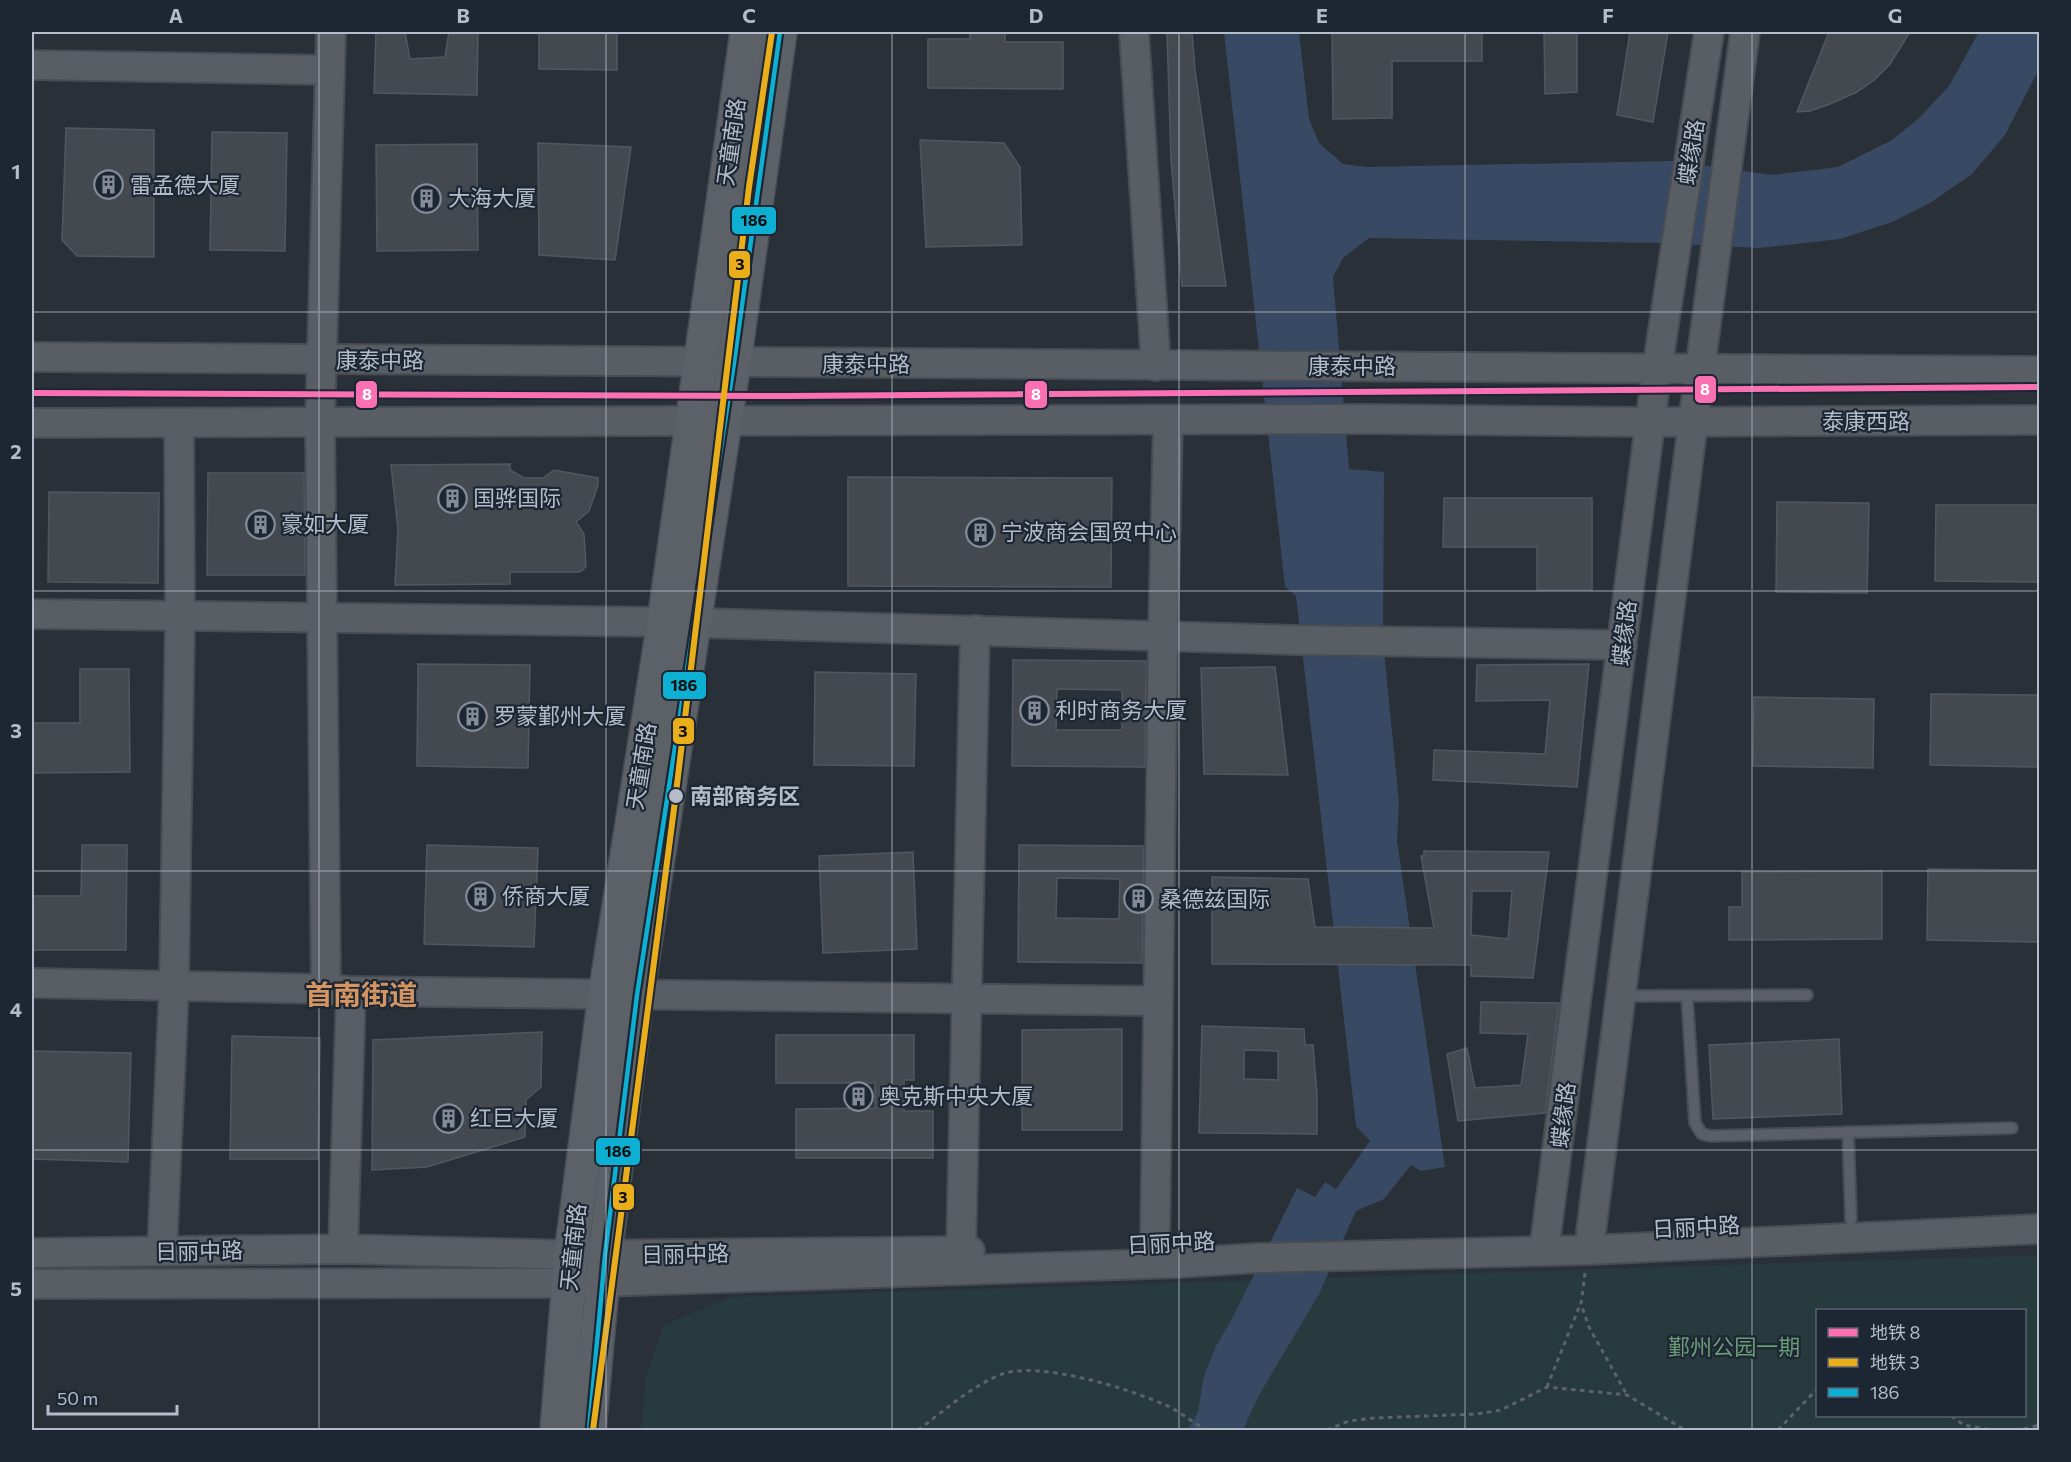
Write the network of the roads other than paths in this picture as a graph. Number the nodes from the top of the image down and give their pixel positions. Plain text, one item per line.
1 (331, 32) edge
2 (747, 32) edge
3 (780, 32) edge
4 (1134, 32) edge
5 (1709, 32) edge
6 (1745, 32) edge
7 (32, 64) edge
8 (330, 70) junction
9 (32, 357) edge
10 (322, 360) junction
11 (699, 363) junction
12 (734, 363) junction
13 (1156, 366) junction
14 (1657, 369) junction
15 (1700, 370) junction
16 (2040, 371) edge
17 (2040, 420) edge
18 (1168, 421) junction
19 (320, 422) junction
20 (691, 422) junction
21 (725, 422) junction
22 (1650, 422) junction
23 (1693, 422) junction
24 (32, 423) edge
25 (179, 423) junction
26 (32, 614) edge
27 (180, 616) junction
28 (322, 618) junction
29 (679, 622) junction
30 (975, 630) junction
31 (1163, 636) junction
32 (1622, 645) junction
33 (32, 983) edge
34 (174, 986) junction
35 (338, 990) junction
36 (621, 995) junction
37 (1807, 995) dead end
38 (1621, 996) junction
39 (1687, 996) junction
40 (967, 999) junction
41 (1158, 1001) junction
42 (2012, 1128) dead end
43 (1848, 1132) junction
44 (2040, 1212) edge
45 (1851, 1220) junction
46 (2040, 1229) edge
47 (1546, 1236) junction
48 (1590, 1241) junction
49 (1155, 1245) junction
50 (1356, 1246) junction
51 (1262, 1248) junction
52 (343, 1249) junction
53 (162, 1251) junction
54 (961, 1251) junction
55 (32, 1253) edge
56 (604, 1268) junction
57 (570, 1269) junction
58 (32, 1284) edge
59 (557, 1431) edge
60 (589, 1431) edge

1 - 8 street
2 - 11 main road, 天童南路
3 - 12 main road, 天童南路
4 - 13 street
5 - 14 street, 蝶缘路
6 - 15 street, 蝶缘路
7 - 8 street
8 - 10 street
9 - 10 street, 康泰中路
10 - 11 street, 康泰中路
10 - 19 street
11 - 12 street, 康泰中路
11 - 20 main road, 天童南路
12 - 13 street, 康泰中路
12 - 21 main road, 天童南路
13 - 14 street, 康泰中路
14 - 15 street, 康泰中路
14 - 22 street, 蝶缘路
15 - 16 street
15 - 23 street, 蝶缘路
17 - 23 street, 泰康西路
18 - 21 street
18 - 22 street
18 - 31 street
19 - 20 street
19 - 25 street
19 - 28 street
20 - 21 street
20 - 29 main road, 天童南路
21 - 29 main road, 天童南路
22 - 23 street
22 - 32 street, 蝶缘路
23 - 38 street, 蝶缘路
24 - 25 street
25 - 27 street
26 - 27 street
27 - 28 street
27 - 34 street
28 - 29 street
28 - 35 street
29 - 30 street
29 - 36 main road, 天童南路
30 - 31 street
30 - 40 street
31 - 32 street
31 - 41 street
32 - 47 street, 蝶缘路
33 - 34 street
34 - 35 street
34 - 53 street
35 - 36 street
35 - 52 street
36 - 40 street
36 - 56 main road, 天童南路
36 - 57 main road, 天童南路
37 - 39 lane
38 - 39 lane
38 - 48 street, 蝶缘路
39 - 43 lane
40 - 41 street
40 - 54 street
41 - 49 street
42 - 43 lane
43 - 45 lane
44 - 45 street, 日丽中路
45 - 48 street, 日丽中路
46 - 48 street, 日丽中路
47 - 48 street, 日丽中路
47 - 50 street, 日丽中路
48 - 50 street
49 - 51 street, 日丽中路
49 - 54 street, 日丽中路
50 - 51 street
51 - 56 street, 日丽中路
52 - 53 street, 日丽中路
52 - 57 street, 日丽中路
53 - 55 street, 日丽中路
54 - 56 street, 日丽中路
56 - 57 street, 日丽中路
56 - 60 main road, 天童南路
57 - 58 street, 日丽中路
57 - 59 main road, 天童南路

